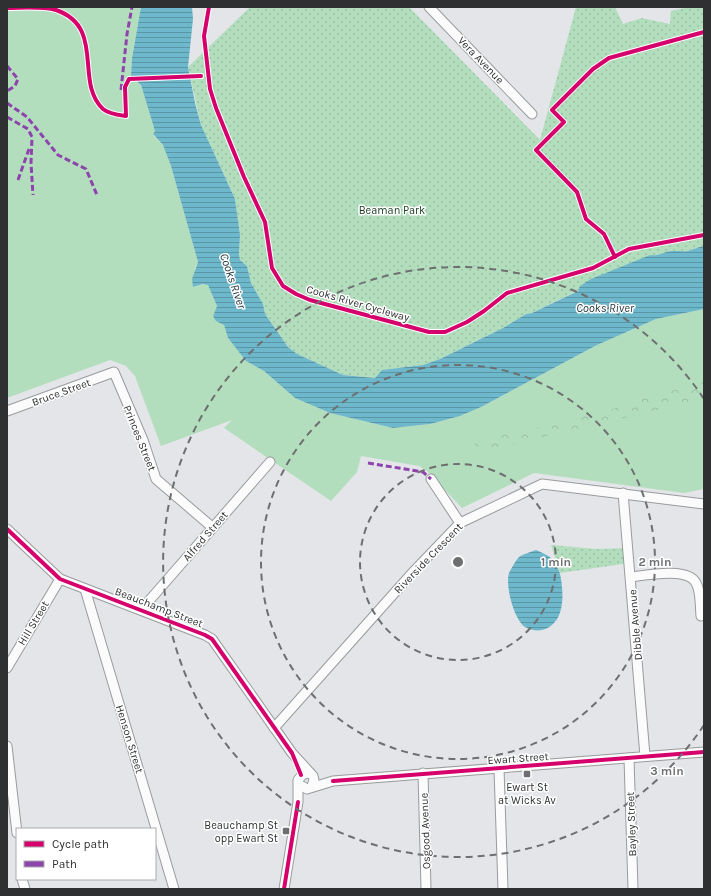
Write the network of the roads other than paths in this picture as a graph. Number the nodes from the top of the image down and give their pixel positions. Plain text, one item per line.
1 (429, 7) edge
2 (532, 114) dead end
3 (114, 372) joint
4 (7, 411) edge
5 (270, 462) dead end
6 (431, 479) dead end
7 (623, 493) junction
8 (704, 504) edge
9 (460, 523) junction
10 (212, 527) junction
11 (7, 529) edge
12 (631, 577) junction
13 (60, 579) junction
14 (85, 589) junction
15 (141, 610) junction
16 (701, 616) dead end
17 (7, 668) edge
18 (274, 728) junction
19 (7, 746) edge
20 (704, 752) edge
21 (645, 756) junction
22 (629, 758) junction
23 (499, 769) junction
24 (423, 773) junction
25 (307, 781) junction
26 (16, 828) edge
27 (156, 828) edge
28 (156, 828) edge
29 (174, 889) edge
30 (284, 889) edge
31 (426, 889) edge
32 (503, 889) edge
33 (633, 889) edge

1 - 2 street, Vera Avenue
3 - 4 street, Bruce Street
3 - 10 street, Princes Street
5 - 10 street, Alfred Street
6 - 9 street
7 - 8 street, Riverside Crescent
7 - 9 street, Riverside Crescent
7 - 12 street, Dibble Avenue
9 - 18 street, Riverside Crescent
10 - 15 street, Alfred Street
11 - 13 street, Beauchamp Street
12 - 16 street
12 - 21 street, Dibble Avenue
13 - 14 street, Beauchamp Street
13 - 17 street, Hill Street
14 - 15 street, Beauchamp Street
14 - 28 street, Henson Street
15 - 18 street, Beauchamp Street
18 - 25 street, Beauchamp Street
19 - 26 street
20 - 21 street, Ewart Street
21 - 22 street, Ewart Street
22 - 23 street, Ewart Street
22 - 33 street, Bayley Street
23 - 24 street, Ewart Street
23 - 32 street
24 - 25 street, Ewart Street
24 - 31 street, Osgood Avenue
25 - 30 street, Beauchamp Street
27 - 29 street, Henson Street

